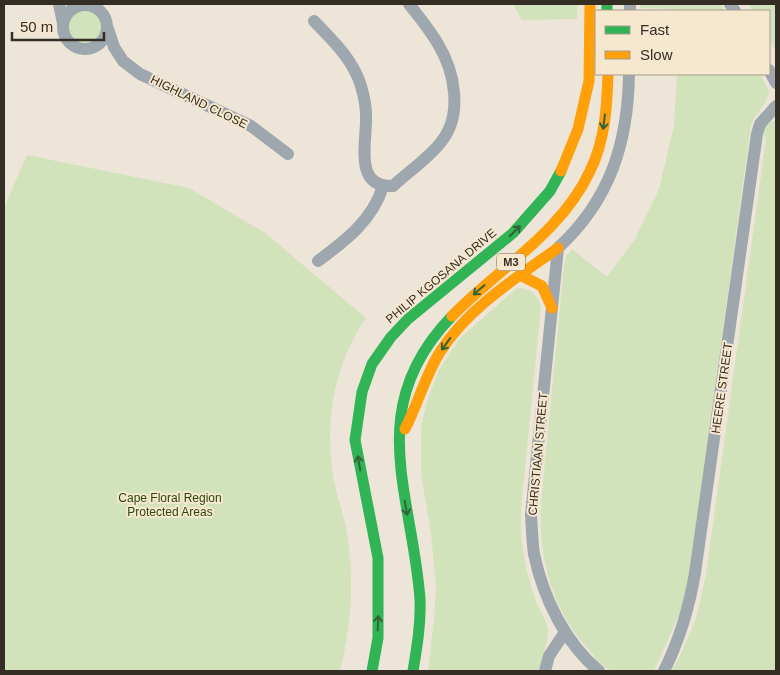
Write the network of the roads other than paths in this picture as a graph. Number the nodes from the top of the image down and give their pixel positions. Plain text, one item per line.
1 (59, 4) edge
2 (409, 4) edge
3 (590, 4) edge
4 (78, 5) edge
5 (104, 9) edge
6 (314, 21) dead end
7 (63, 23) junction
8 (108, 29) junction
9 (99, 45) junction
10 (114, 47) junction
11 (770, 72) edge
12 (608, 75) edge
13 (629, 75) edge
14 (776, 83) edge
15 (776, 106) edge
16 (288, 154) dead end
17 (383, 186) junction
18 (558, 248) junction
19 (318, 260) dead end
20 (520, 275) junction
21 (552, 308) junction
22 (399, 442) junction
23 (565, 632) junction
24 (372, 671) edge
25 (413, 671) edge
26 (545, 671) edge
27 (599, 671) edge
28 (664, 671) edge

1 - 7 street
2 - 17 street
24 -> 3 main road, PHILIP KGOSANA DRIVE / M3
4 - 5 street
4 - 7 street
5 - 8 street
6 - 17 street
7 - 9 street
8 - 9 street
8 - 10 street, HIGHLAND CLOSE
9 - 10 street
10 - 16 street, HIGHLAND CLOSE
11 - 14 street
12 -> 22 main road, M3
13 - 18 street
15 - 28 street, HEERE STREET
17 - 19 street
18 - 20 main road
18 - 21 street, CHRISTIAAN STREET
20 - 21 main road
20 -> 22 main road
21 - 23 street, CHRISTIAAN STREET
22 -> 25 main road, M3
23 - 26 street
23 - 27 street, CHRISTIAAN STREET

